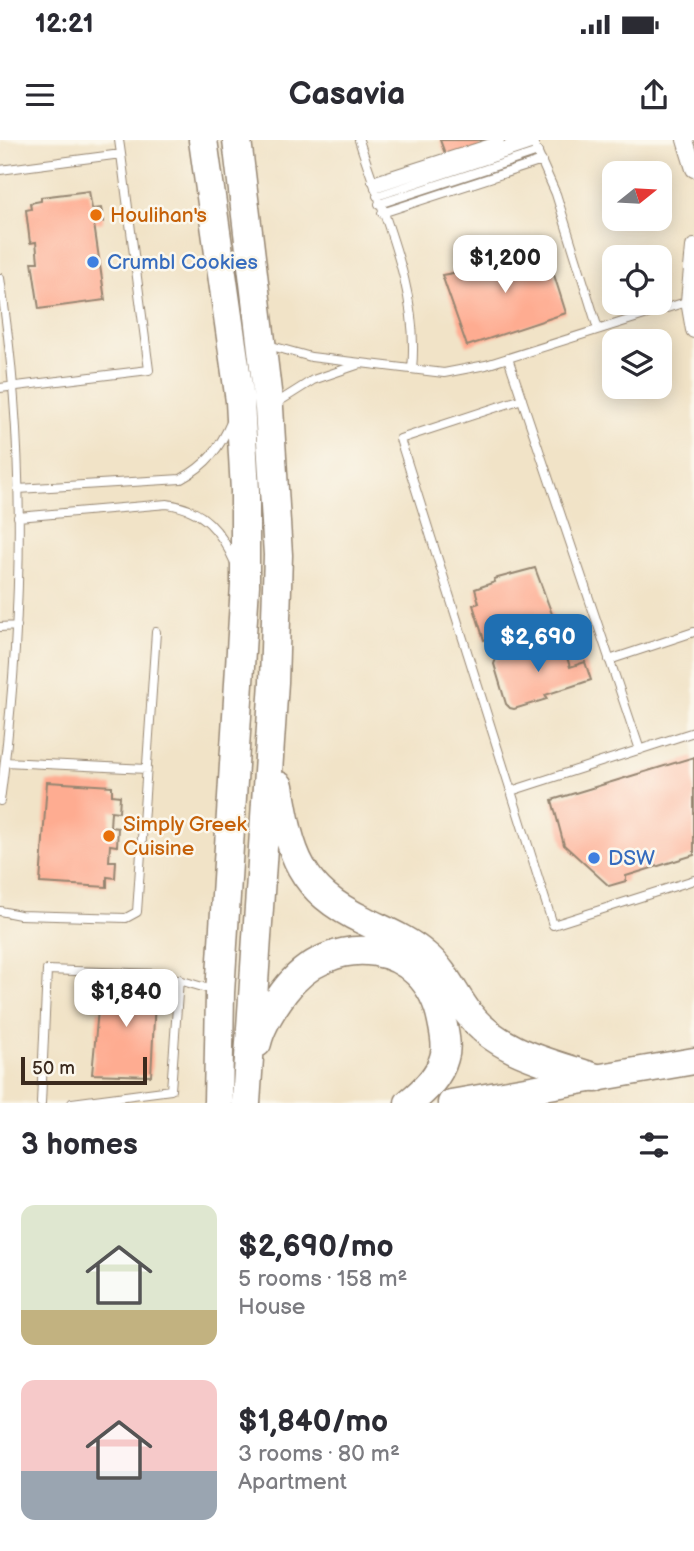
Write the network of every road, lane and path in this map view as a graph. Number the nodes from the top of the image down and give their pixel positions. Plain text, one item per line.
1 (119, 140) edge
2 (204, 140) edge
3 (237, 140) edge
4 (359, 140) edge
5 (500, 140) edge
6 (523, 140) edge
7 (685, 140) edge
8 (537, 149) edge
9 (121, 154) junction
10 (694, 169) edge
11 (0, 170) edge
12 (377, 196) junction
13 (694, 247) edge
14 (0, 278) edge
15 (689, 301) junction
16 (598, 329) junction
17 (694, 330) edge
18 (262, 343) junction
19 (508, 358) junction
20 (360, 364) junction
21 (412, 369) junction
22 (0, 388) edge
23 (12, 388) junction
24 (522, 399) junction
25 (240, 401) junction
26 (269, 408) junction
27 (18, 489) junction
28 (18, 517) junction
29 (244, 585) junction
30 (17, 625) junction
31 (0, 626) edge
32 (156, 632) dead end
33 (694, 632) edge
34 (609, 660) junction
35 (274, 682) junction
36 (694, 732) edge
37 (640, 750) junction
38 (5, 762) junction
39 (147, 769) junction
40 (511, 791) junction
41 (0, 801) edge
42 (694, 880) edge
43 (0, 911) edge
44 (179, 979) junction
45 (220, 993) junction
46 (694, 1061) edge
47 (596, 1078) junction
48 (247, 1090) edge
49 (41, 1103) edge
50 (72, 1103) edge
51 (218, 1103) edge
52 (409, 1103) edge
53 (451, 1103) edge

1 - 9 lane
2 - 25 highway
3 - 18 highway
4 - 12 lane
5 - 12 lane
6 - 12 lane
7 - 10 street
8 - 12 lane
8 - 12 lane
8 - 16 lane
9 - 11 lane
9 - 23 lane
12 - 21 lane
13 - 15 street
14 - 23 lane
15 - 16 lane
15 - 17 street
16 - 19 lane
18 - 20 lane
18 - 26 highway
19 - 21 lane
19 - 24 lane
20 - 21 lane
20 - 26 lane
22 - 23 lane
23 - 27 lane
24 - 34 lane
24 - 40 lane
25 - 27 lane
25 - 29 highway
26 - 35 highway
27 - 28 lane
28 - 29 lane
28 - 30 lane
29 - 45 highway
30 - 31 lane
30 - 38 lane
32 - 39 lane
33 - 34 lane
34 - 37 lane
35 - 47 highway
35 - 48 highway
36 - 37 lane
37 - 40 lane
38 - 39 lane
38 - 41 lane
39 - 43 lane
40 - 42 lane
44 - 45 lane
44 - 49 lane
44 - 50 lane
45 - 51 highway
46 - 47 main road
47 - 53 main road
48 - 52 highway

